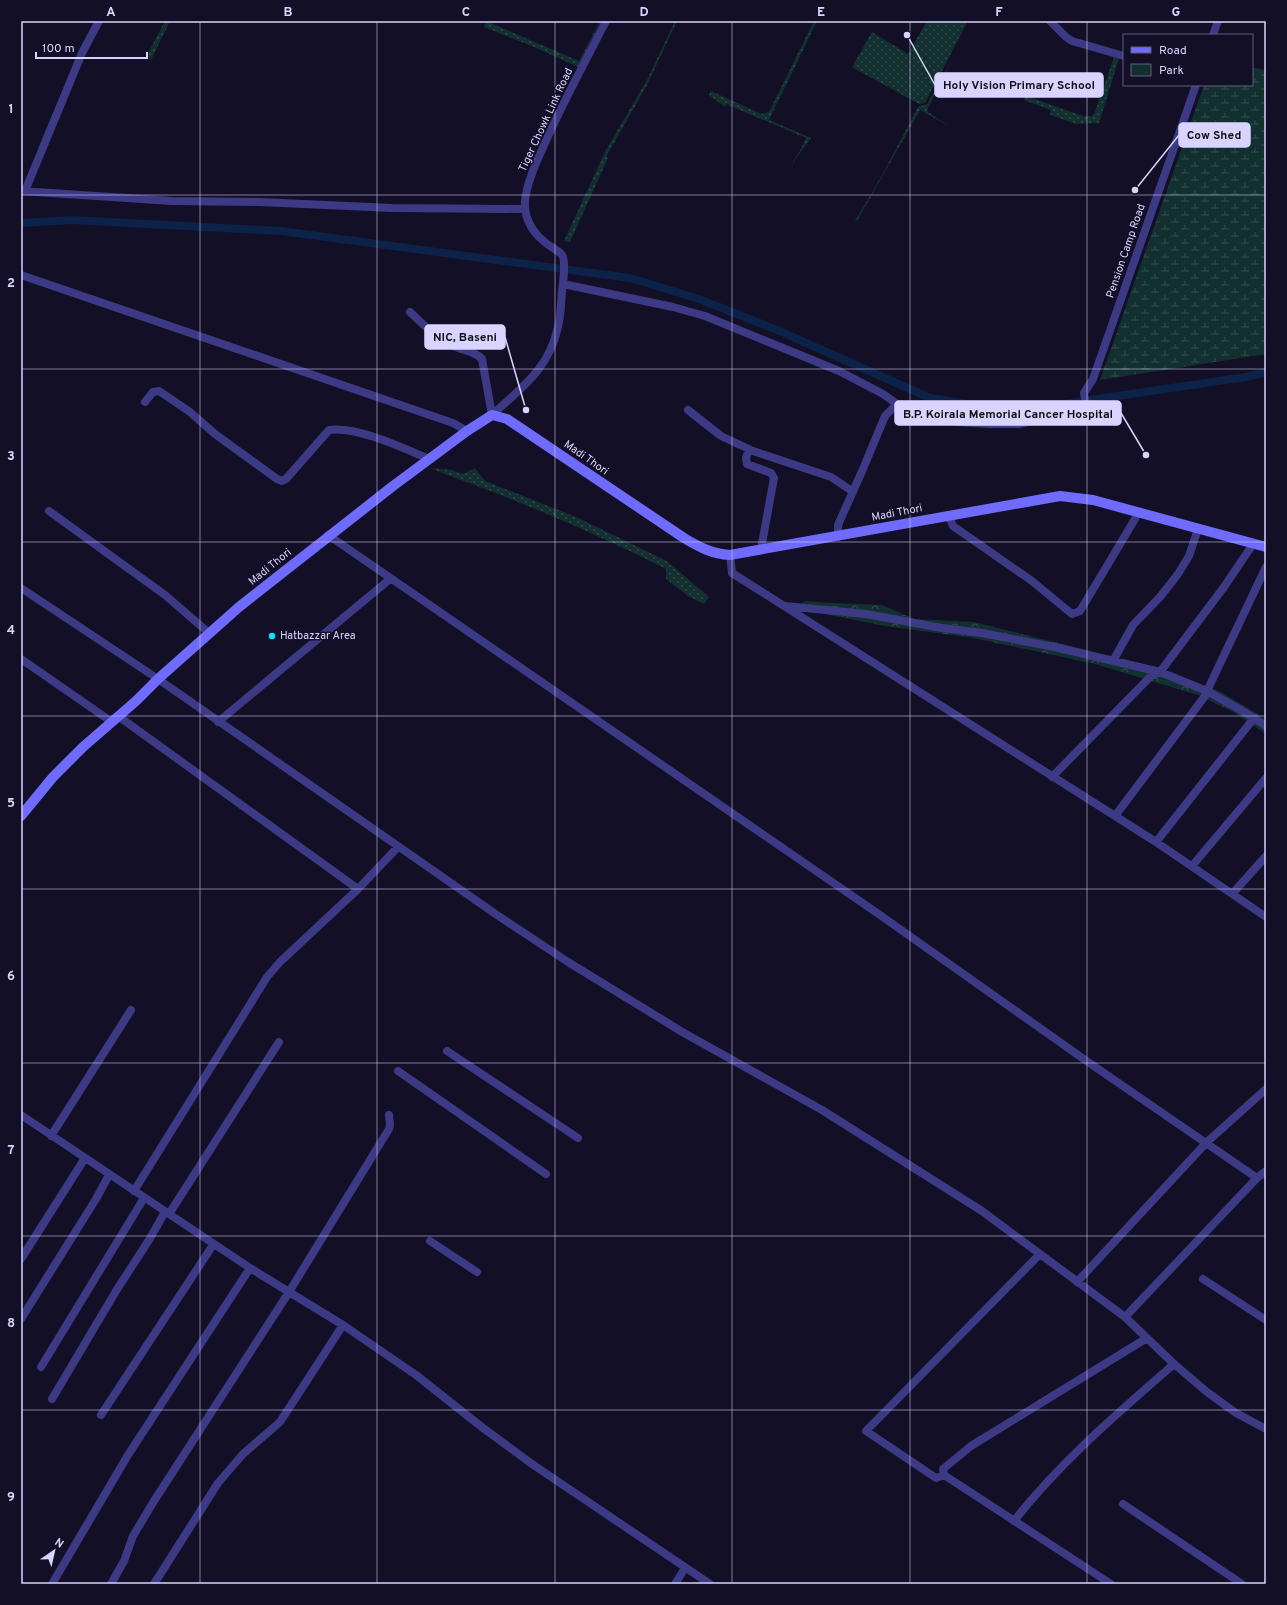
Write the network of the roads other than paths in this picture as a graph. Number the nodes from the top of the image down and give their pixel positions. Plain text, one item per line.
1 (99, 21) edge
2 (606, 21) edge
3 (1050, 21) edge
4 (1218, 21) edge
5 (1213, 34) edge
6 (1123, 56) edge
7 (1196, 86) edge
8 (23, 191) edge
9 (525, 209) junction
10 (21, 275) edge
11 (563, 280) junction
12 (410, 312) dead end
13 (145, 402) dead end
14 (897, 404) junction
15 (688, 410) dead end
16 (492, 415) junction
17 (467, 431) junction
18 (748, 449) junction
19 (429, 459) junction
20 (852, 492) junction
21 (48, 511) dead end
22 (1137, 512) junction
23 (949, 516) junction
24 (1198, 529) junction
25 (328, 536) junction
26 (838, 537) junction
27 (1253, 544) junction
28 (1266, 547) edge
29 (761, 549) junction
30 (730, 555) junction
31 (1266, 567) edge
32 (390, 579) junction
33 (21, 588) edge
34 (782, 606) junction
35 (209, 633) junction
36 (21, 659) edge
37 (1113, 661) junction
38 (1160, 672) junction
39 (158, 679) junction
40 (1208, 692) junction
41 (1254, 718) junction
42 (115, 719) junction
43 (218, 722) junction
44 (1266, 726) edge
45 (1052, 777) junction
46 (1266, 778) edge
47 (21, 816) edge
48 (1115, 816) junction
49 (1156, 842) junction
50 (398, 847) junction
51 (1266, 856) edge
52 (1192, 866) junction
53 (358, 889) junction
54 (1233, 893) junction
55 (1266, 917) edge
56 (131, 1010) dead end
57 (279, 1042) dead end
58 (447, 1051) dead end
59 (398, 1071) dead end
60 (1266, 1089) edge
61 (21, 1115) edge
62 (389, 1115) dead end
63 (51, 1136) junction
64 (578, 1138) dead end
65 (1207, 1142) junction
66 (85, 1158) junction
67 (1266, 1171) edge
68 (546, 1174) dead end
69 (109, 1175) junction
70 (1257, 1178) junction
71 (134, 1191) junction
72 (144, 1198) junction
73 (167, 1213) junction
74 (430, 1240) dead end
75 (213, 1245) junction
76 (1040, 1254) junction
77 (21, 1259) edge
78 (250, 1268) junction
79 (476, 1272) dead end
80 (1203, 1279) dead end
81 (1077, 1282) junction
82 (288, 1292) junction
83 (1125, 1317) junction
84 (21, 1319) edge
85 (1266, 1320) edge
86 (344, 1325) junction
87 (1147, 1338) junction
88 (1174, 1364) junction
89 (40, 1367) dead end
90 (52, 1399) dead end
91 (101, 1415) dead end
92 (1266, 1429) edge
93 (944, 1475) junction
94 (1124, 1504) dead end
95 (1014, 1521) junction
96 (685, 1568) junction
97 (52, 1584) edge
98 (111, 1584) edge
99 (154, 1584) edge
100 (675, 1584) edge
101 (710, 1584) edge
102 (1111, 1584) edge
103 (1242, 1584) edge

1 - 8 street
2 - 9 street, Tiger Chowk Link Road
3 - 6 street
4 - 5 street
7 - 14 street, Pension Camp Road
8 - 9 street
9 - 11 street, Tiger Chowk Link Road
10 - 17 street
11 - 14 street
11 - 16 street
12 - 16 street
13 - 19 street
14 - 20 street
15 - 18 street
16 - 17 main road, Madi Thori
16 - 30 main road, Madi Thori
17 - 19 main road, Madi Thori
18 - 20 street
18 - 29 street
19 - 25 main road, Madi Thori
20 - 26 street
21 - 35 street
22 - 23 main road, Madi Thori
22 - 23 street
22 - 24 main road, Madi Thori
23 - 26 main road, Madi Thori
24 - 27 main road, Madi Thori
24 - 37 street
25 - 32 street
25 - 35 main road, Madi Thori
26 - 29 main road, Madi Thori
27 - 28 main road, Madi Thori
27 - 38 street
29 - 30 main road, Madi Thori
30 - 34 street
31 - 40 street
32 - 43 street
32 - 65 street
33 - 39 street
34 - 37 street
34 - 45 street
35 - 39 main road, Madi Thori
36 - 42 street
37 - 38 street
38 - 40 street
38 - 45 street
39 - 42 main road, Madi Thori
39 - 43 street
40 - 41 street
40 - 48 street
41 - 44 street
41 - 49 street
42 - 47 main road, Madi Thori
42 - 53 street
43 - 50 street
45 - 48 street
46 - 52 street
48 - 49 street
49 - 52 street
50 - 53 street
50 - 76 street
51 - 54 street
52 - 54 street
53 - 71 street
54 - 55 street
56 - 63 street
57 - 73 street
58 - 64 street
59 - 68 street
60 - 65 street
61 - 63 street
62 - 82 street
63 - 66 street
65 - 70 street
65 - 81 street
66 - 69 street
66 - 77 street
67 - 70 street
69 - 71 street
69 - 84 street
70 - 83 street
71 - 72 street
72 - 73 street
72 - 89 street
73 - 75 street
73 - 90 street
74 - 79 street
75 - 78 street
75 - 91 street
76 - 81 street
76 - 93 street
78 - 82 street
78 - 97 street
80 - 85 street
81 - 83 street
82 - 86 street
82 - 98 street
83 - 87 street
86 - 96 street
86 - 99 street
87 - 88 street
87 - 93 street
88 - 92 street
88 - 95 street
93 - 95 street
94 - 103 street
95 - 102 street
96 - 100 street
96 - 101 street

